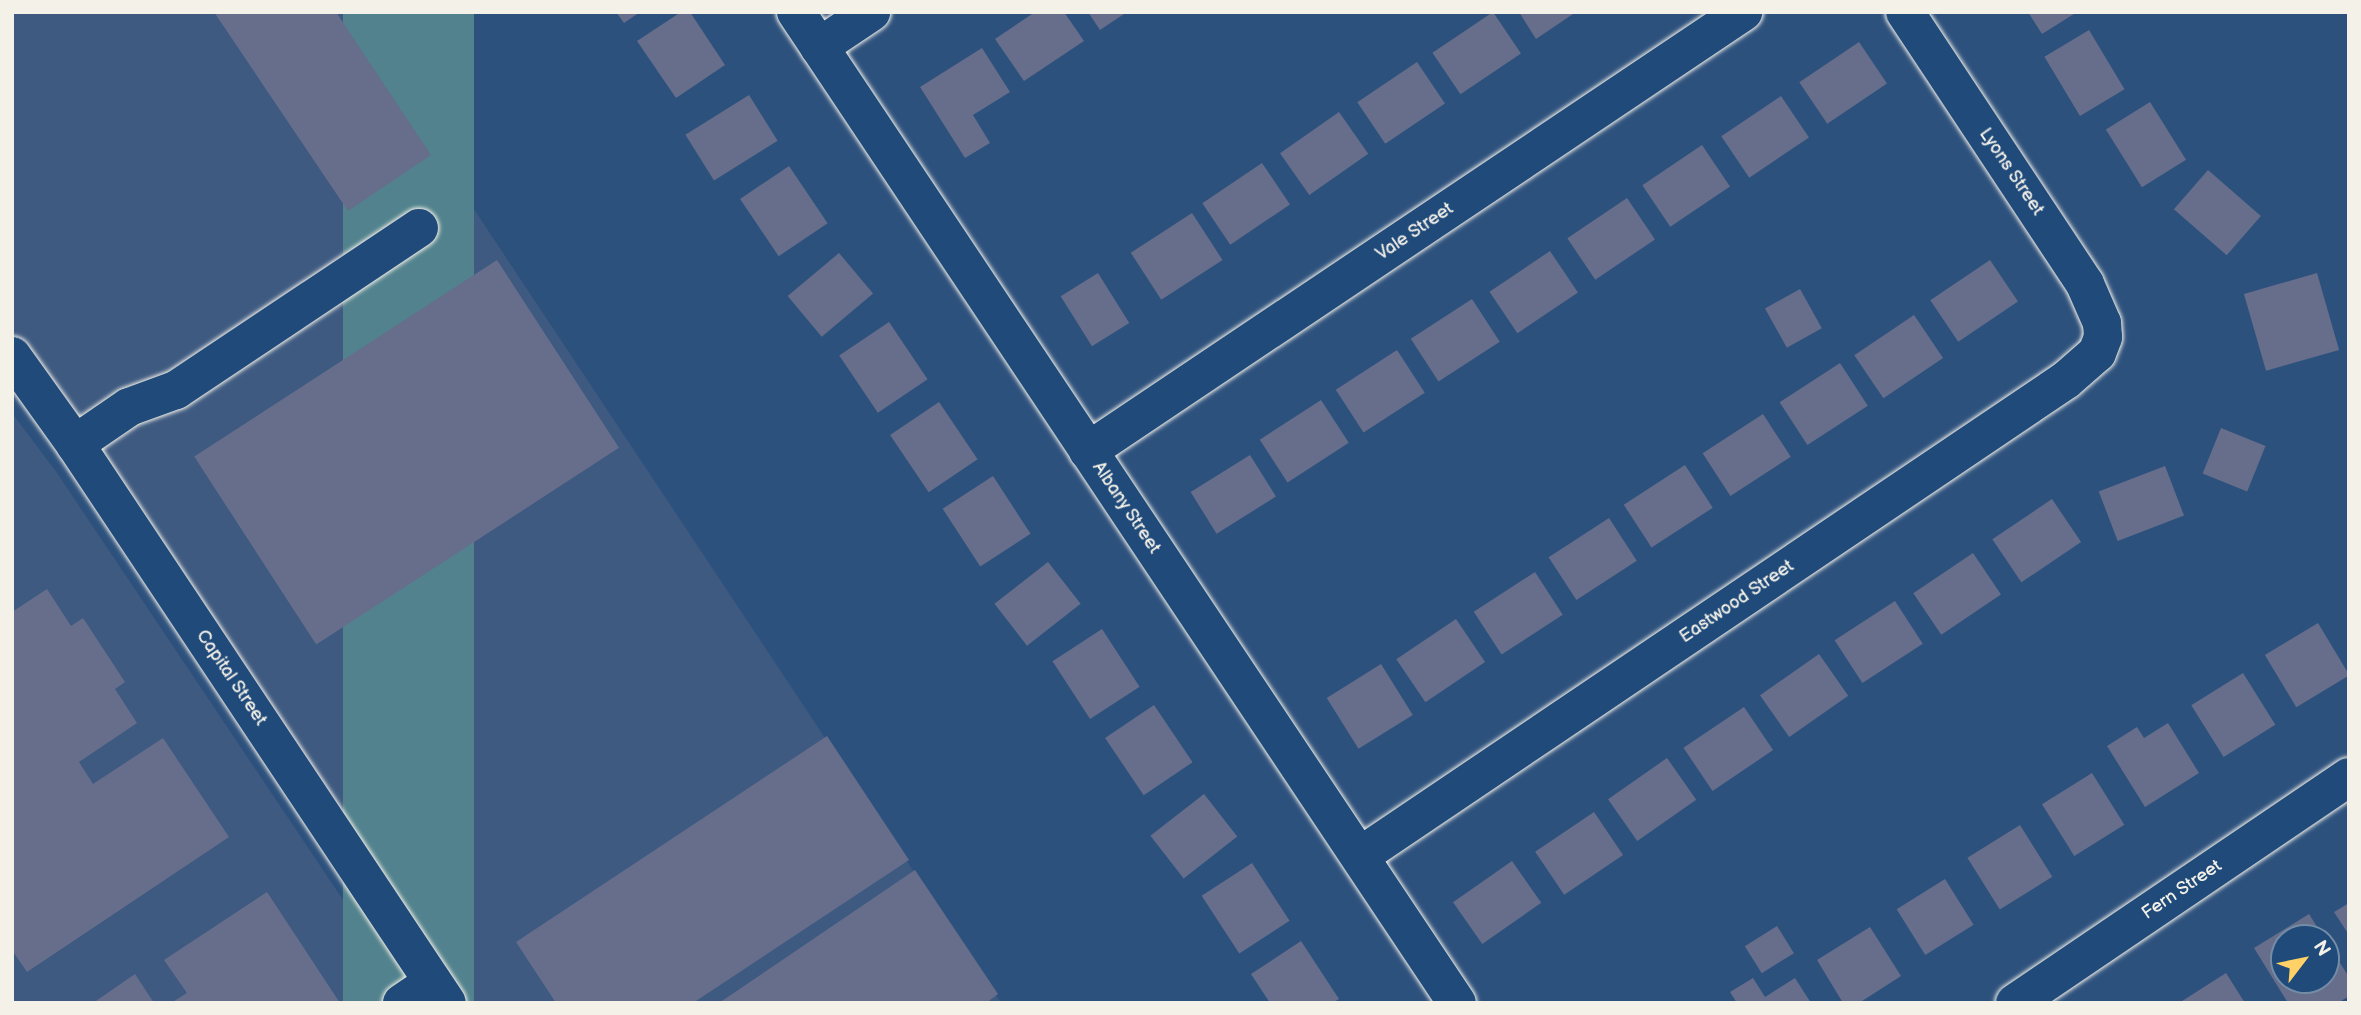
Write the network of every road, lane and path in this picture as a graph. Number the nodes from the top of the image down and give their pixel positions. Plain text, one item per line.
1 (796, 12) edge
2 (871, 12) edge
3 (1743, 12) edge
4 (1905, 12) edge
5 (819, 47) junction
6 (419, 228) dead end
7 (2103, 337) joint
8 (12, 356) edge
9 (75, 444) junction
10 (1088, 451) junction
11 (2349, 776) edge
12 (1360, 856) junction
13 (440, 992) edge
14 (402, 1003) edge
15 (1457, 1003) edge
16 (2015, 1003) edge

1 - 5 street, Albany Street
2 - 5 street
3 - 10 street, Vale Street
4 - 7 street, Lyons Street
5 - 10 street, Albany Street
6 - 9 street
7 - 12 street, Eastwood Street
8 - 9 street, Capital Street
9 - 13 street, Capital Street
10 - 12 street, Albany Street
11 - 16 street, Fern Street
12 - 15 street, Albany Street
13 - 14 street

